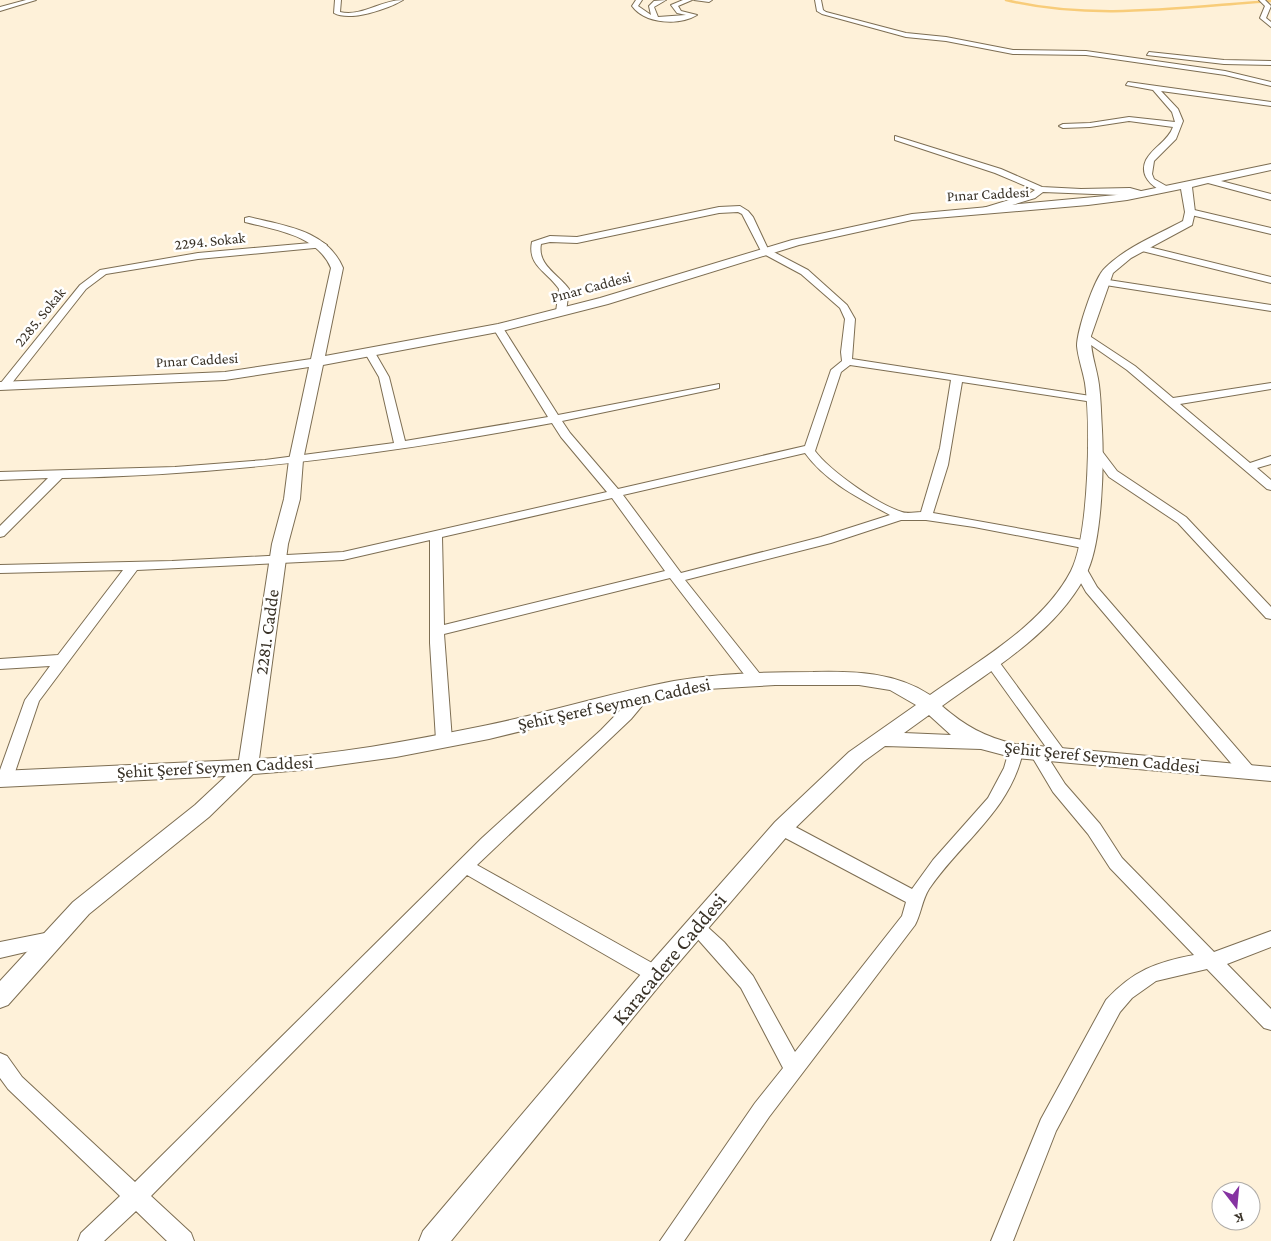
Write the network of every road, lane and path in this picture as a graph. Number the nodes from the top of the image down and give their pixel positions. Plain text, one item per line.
1 (33, 0) edge
2 (338, 0) edge
3 (400, 0) edge
4 (639, 0) edge
5 (663, 0) edge
6 (689, 0) edge
7 (697, 0) edge
8 (709, 0) edge
9 (818, 0) edge
10 (1264, 2) edge
11 (0, 9) edge
12 (655, 18) junction
13 (1271, 25) edge
14 (1090, 45) dead end
15 (1105, 47) dead end
16 (1025, 53) junction
17 (1271, 63) edge
18 (1128, 84) dead end
19 (1271, 84) edge
20 (1156, 89) junction
21 (1271, 104) edge
22 (1178, 125) junction
23 (1063, 126) dead end
24 (898, 138) dead end
25 (1271, 167) edge
26 (1206, 180) junction
27 (1186, 185) junction
28 (1041, 189) junction
29 (1165, 189) junction
30 (1144, 193) junction
31 (1271, 197) edge
32 (986, 210) junction
33 (1190, 212) junction
34 (249, 220) dead end
35 (1271, 231) edge
36 (322, 245) junction
37 (1141, 248) junction
38 (765, 252) junction
39 (103, 272) joint
40 (1271, 280) edge
41 (1102, 282) junction
42 (1271, 308) edge
43 (561, 312) junction
44 (498, 328) junction
45 (1085, 336) junction
46 (370, 353) junction
47 (317, 362) junction
48 (848, 362) junction
49 (957, 378) junction
50 (2, 386) edge
51 (716, 386) dead end
52 (1271, 386) edge
53 (1093, 399) junction
54 (1170, 402) junction
55 (554, 419) junction
56 (400, 446) junction
57 (1094, 448) junction
58 (809, 449) junction
59 (296, 460) junction
60 (1271, 460) edge
61 (1248, 467) junction
62 (59, 474) junction
63 (0, 476) edge
64 (1271, 486) edge
65 (614, 493) junction
66 (900, 516) junction
67 (926, 516) junction
68 (0, 533) edge
69 (436, 536) junction
70 (1088, 545) junction
71 (278, 560) junction
72 (133, 566) junction
73 (0, 569) edge
74 (1080, 569) junction
75 (675, 576) junction
76 (1271, 616) edge
77 (437, 631) junction
78 (61, 660) junction
79 (992, 662) junction
80 (0, 664) edge
81 (755, 678) junction
82 (644, 695) junction
83 (932, 704) junction
84 (881, 739) junction
85 (444, 740) junction
86 (983, 743) junction
87 (1015, 751) junction
88 (1039, 754) junction
89 (1061, 757) junction
90 (248, 767) junction
91 (1247, 771) junction
92 (1271, 774) edge
93 (2, 778) edge
94 (782, 828) junction
95 (465, 866) junction
96 (914, 898) junction
97 (696, 927) junction
98 (1271, 939) edge
99 (50, 940) junction
100 (0, 950) edge
101 (1209, 960) junction
102 (655, 974) junction
103 (0, 998) edge
104 (1271, 1022) edge
105 (0, 1062) edge
106 (794, 1069) junction
107 (135, 1197) junction
108 (89, 1241) edge
109 (183, 1241) edge
110 (433, 1241) edge
111 (671, 1241) edge
112 (1002, 1241) edge

1 - 11 street
2 - 3 street
4 - 12 street
5 - 12 street
6 - 12 street
7 - 8 street
9 - 16 street
10 - 13 street
14 - 16 street
15 - 17 street
16 - 19 street
18 - 20 street
20 - 21 street
20 - 22 street
22 - 23 street
22 - 29 street
24 - 28 street
25 - 26 street, Pınar Caddesi
26 - 27 street, Pınar Caddesi
26 - 31 street
27 - 29 street, Pınar Caddesi
27 - 33 street
28 - 30 street
28 - 32 street
29 - 30 street, Pınar Caddesi
30 - 32 street, Pınar Caddesi
32 - 38 street, Pınar Caddesi
33 - 35 street
33 - 37 street
34 - 36 street
36 - 39 street, 2294. Sokak
36 - 47 street, 2281. Cadde
37 - 40 street
37 - 41 street
38 - 43 street, Pınar Caddesi
38 - 43 street
38 - 48 street
39 - 50 street, 2285. Sokak
41 - 42 street
41 - 45 street
43 - 44 street, Pınar Caddesi
44 - 46 street, Pınar Caddesi
44 - 55 street
45 - 53 street, Karacadere Caddesi
45 - 54 street
46 - 47 street, Pınar Caddesi
46 - 56 street
47 - 50 street, Pınar Caddesi
47 - 59 street, 2281. Cadde
48 - 49 street
48 - 58 street
49 - 53 street
49 - 67 street
51 - 55 street
52 - 54 street
53 - 57 street, Karacadere Caddesi
54 - 61 street
55 - 56 street
55 - 65 street
56 - 59 street
57 - 70 street, Karacadere Caddesi
57 - 76 street
58 - 65 street
58 - 66 street
59 - 62 street
59 - 71 street, 2281. Cadde
60 - 61 street
61 - 64 street
62 - 63 street
62 - 68 street
65 - 69 street
65 - 75 street
66 - 67 street
66 - 75 street
67 - 70 street
69 - 71 street
69 - 77 street
70 - 74 street, Karacadere Caddesi
71 - 72 street
71 - 90 street, 2281. Cadde
72 - 73 street
72 - 78 street
74 - 79 street, Karacadere Caddesi
74 - 91 street
75 - 77 street
75 - 81 street
77 - 85 street
78 - 80 street
78 - 93 street
79 - 83 street, Karacadere Caddesi
79 - 89 street
81 - 82 street, Şehit Şeref Seymen Caddesi
81 - 83 street, Şehit Şeref Seymen Caddesi
82 - 85 street, Şehit Şeref Seymen Caddesi
82 - 95 street
83 - 84 street, Karacadere Caddesi
83 - 86 street, Şehit Şeref Seymen Caddesi
84 - 86 street
84 - 94 street, Karacadere Caddesi
85 - 90 street, Şehit Şeref Seymen Caddesi
86 - 87 street, Şehit Şeref Seymen Caddesi
87 - 88 street, Şehit Şeref Seymen Caddesi
87 - 96 street
88 - 89 street, Şehit Şeref Seymen Caddesi
88 - 101 street
89 - 91 street, Şehit Şeref Seymen Caddesi
90 - 93 street, Şehit Şeref Seymen Caddesi
90 - 99 street
91 - 92 street, Şehit Şeref Seymen Caddesi
94 - 96 street
94 - 97 street, Karacadere Caddesi
95 - 102 street
95 - 107 street
96 - 106 street
97 - 102 street, Karacadere Caddesi
97 - 106 street
98 - 101 street
99 - 100 street
99 - 103 street
101 - 104 street
101 - 112 street
102 - 110 street, Karacadere Caddesi
105 - 107 street
106 - 111 street
107 - 108 street
107 - 109 street

